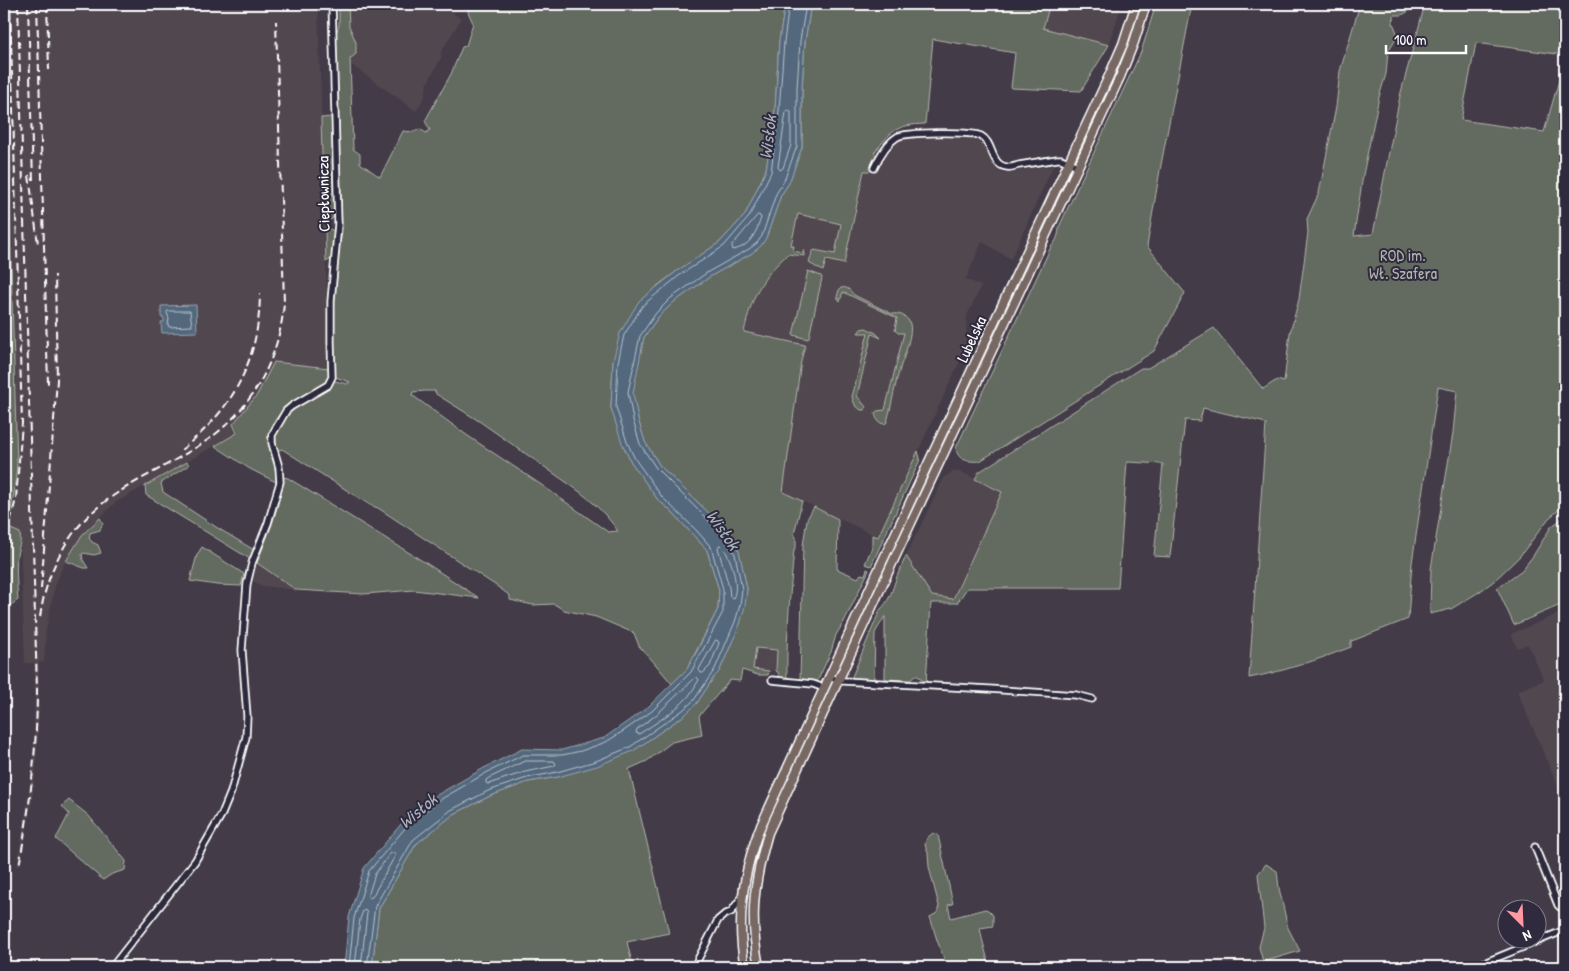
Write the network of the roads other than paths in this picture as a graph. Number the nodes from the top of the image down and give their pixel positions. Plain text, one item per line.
1 (332, 4) edge
2 (1136, 4) edge
3 (1146, 4) edge
4 (1069, 162) junction
5 (1078, 166) junction
6 (874, 168) dead end
7 (772, 680) dead end
8 (838, 681) junction
9 (826, 683) junction
10 (1092, 699) dead end
11 (1535, 847) dead end
12 (742, 897) junction
13 (1565, 908) edge
14 (731, 912) junction
15 (741, 920) junction
16 (1565, 930) edge
17 (112, 967) edge
18 (694, 967) edge
19 (745, 967) edge
20 (759, 967) edge
21 (1474, 967) edge

1 - 17 street, Ciepłownicza
2 - 4 main road, Lubelska
3 - 5 main road, Lubelska
4 - 5 street
4 - 6 street
4 - 9 main road, Lubelska
5 - 8 main road, Lubelska
7 - 9 street
8 - 9 street
8 - 10 street
8 - 20 main road, Lubelska
9 - 12 main road, Lubelska
11 - 13 street
12 - 14 street
12 - 15 main road, Lubelska
14 - 15 street
14 - 18 street
15 - 19 main road, Lubelska
16 - 21 street

